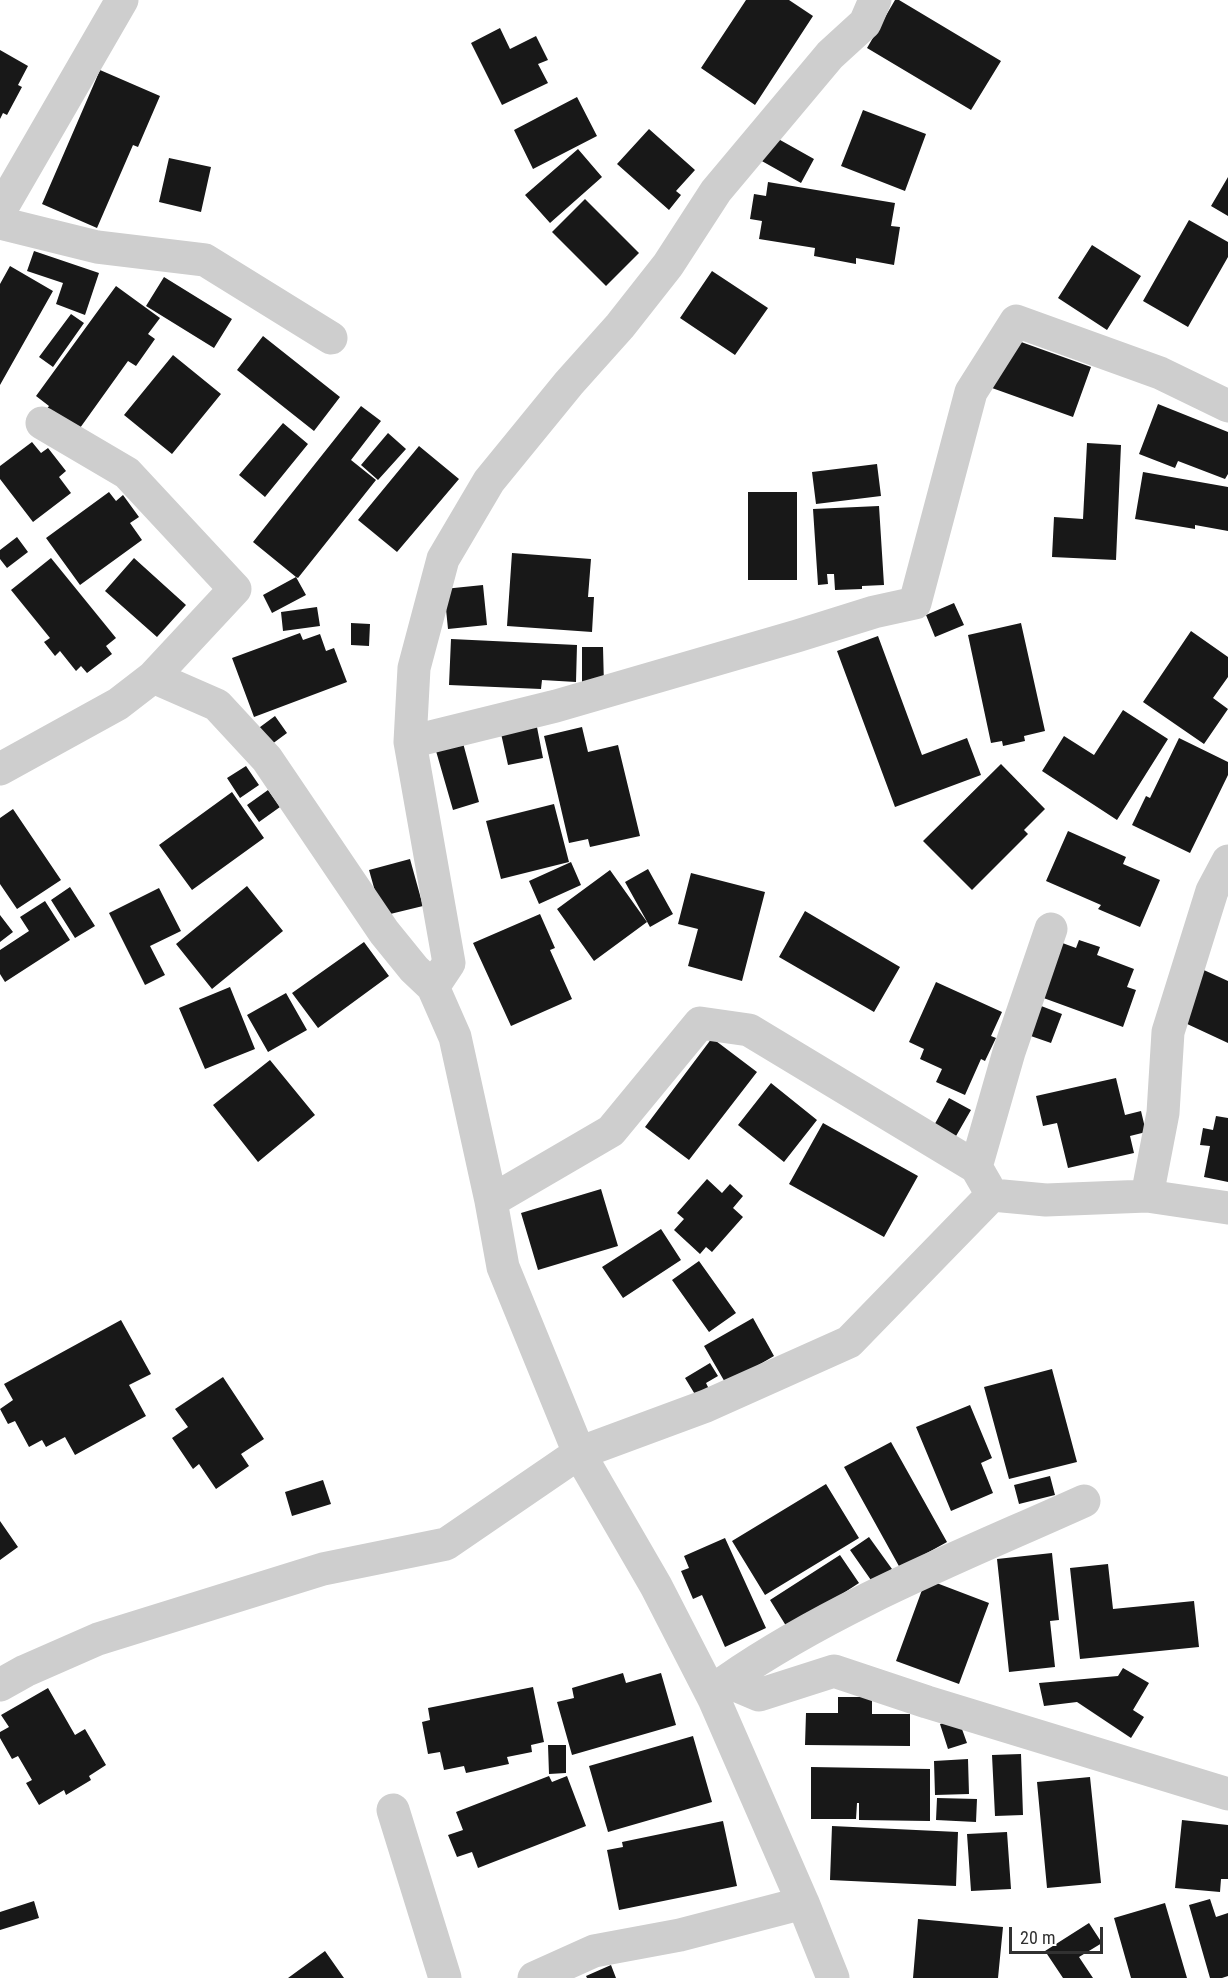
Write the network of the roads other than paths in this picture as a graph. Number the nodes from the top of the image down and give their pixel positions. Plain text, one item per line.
1 (122, 0) edge
2 (875, 0) edge
3 (0, 211) edge
4 (0, 223) edge
5 (331, 338) dead end
6 (1228, 406) edge
7 (42, 423) dead end
8 (153, 677) junction
9 (410, 742) junction
10 (0, 769) edge
11 (1228, 861) edge
12 (1051, 929) dead end
13 (433, 987) junction
14 (976, 1167) junction
15 (992, 1195) junction
16 (1148, 1197) junction
17 (491, 1200) junction
18 (1228, 1208) edge
19 (579, 1453) junction
20 (1084, 1501) dead end
21 (0, 1685) edge
22 (720, 1690) junction
23 (1228, 1794) edge
24 (393, 1810) dead end
25 (803, 1903) junction
26 (445, 1978) edge
27 (534, 1978) edge
28 (833, 1978) edge

1 - 3 street
2 - 9 street
4 - 5 street
6 - 9 street
7 - 8 street
8 - 10 street
8 - 13 street
9 - 13 street
11 - 16 street
12 - 14 street
13 - 17 street
14 - 15 street
14 - 17 street
15 - 16 street
15 - 19 street
16 - 18 street
17 - 19 street
19 - 21 street
19 - 22 street
20 - 22 street
22 - 23 street
22 - 25 street
24 - 26 street
25 - 27 street
25 - 28 street

